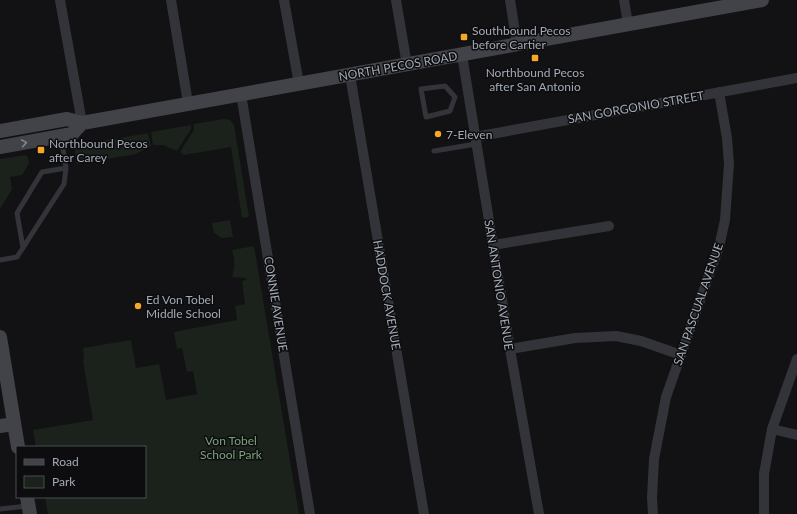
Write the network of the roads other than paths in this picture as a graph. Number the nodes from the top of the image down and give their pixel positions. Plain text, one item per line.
1 (60, 0) edge
2 (171, 0) edge
3 (284, 0) edge
4 (396, 0) edge
5 (510, 0) edge
6 (624, 0) edge
7 (762, 0) edge
8 (736, 2) edge
9 (628, 24) junction
10 (517, 44) junction
11 (462, 55) junction
12 (407, 65) junction
13 (350, 75) junction
14 (797, 78) edge
15 (298, 84) junction
16 (719, 92) junction
17 (241, 94) junction
18 (468, 95) junction
19 (455, 97) junction
20 (188, 103) junction
21 (82, 124) junction
22 (0, 131) edge
23 (61, 136) junction
24 (475, 141) junction
25 (0, 147) edge
26 (434, 151) dead end
27 (66, 168) junction
28 (609, 226) dead end
29 (493, 245) junction
30 (23, 248) junction
31 (0, 260) edge
32 (0, 337) edge
33 (510, 349) junction
34 (681, 355) junction
35 (797, 359) edge
36 (14, 424) junction
37 (0, 426) edge
38 (772, 429) junction
39 (797, 435) edge
40 (18, 446) edge
41 (28, 506) edge
42 (0, 509) edge
43 (310, 514) edge
44 (424, 514) edge
45 (539, 514) edge
46 (653, 514) edge
47 (764, 514) edge

1 - 21 street
2 - 20 street
3 - 15 street
4 - 12 street
5 - 10 street
6 - 9 street
7 - 8 main road, NORTH PECOS ROAD
8 - 9 main road, NORTH PECOS ROAD
9 - 10 main road, NORTH PECOS ROAD
10 - 11 main road, NORTH PECOS ROAD
11 - 12 main road, NORTH PECOS ROAD
11 - 18 street, SAN ANTONIO AVENUE
12 - 13 main road, NORTH PECOS ROAD
13 - 15 main road, NORTH PECOS ROAD
13 - 44 street, HADDOCK AVENUE
14 - 16 street, SAN GORGONIO STREET
15 - 17 main road, NORTH PECOS ROAD
16 - 24 street, SAN GORGONIO STREET
16 - 34 street, SAN PASCUAL AVENUE
17 - 20 main road, NORTH PECOS ROAD
17 - 43 street, CONNIE AVENUE
18 - 19 lane
18 - 24 street, SAN ANTONIO AVENUE
19 - 19 lane
20 - 21 main road, NORTH PECOS ROAD
21 - 22 main road, NORTH PECOS ROAD
21 - 23 main road, NORTH PECOS ROAD
25 -> 23 main road, NORTH PECOS ROAD
23 - 27 lane
24 - 26 lane
24 - 29 street, SAN ANTONIO AVENUE
27 - 30 lane
27 - 30 lane
28 - 29 street
29 - 33 street, SAN ANTONIO AVENUE
30 - 31 lane
32 - 36 main road
33 - 34 street
33 - 45 street, SAN ANTONIO AVENUE
34 - 46 street, SAN PASCUAL AVENUE
35 - 38 street
36 - 37 main road
36 - 40 main road
38 - 39 street
38 - 47 street
41 - 42 lane

